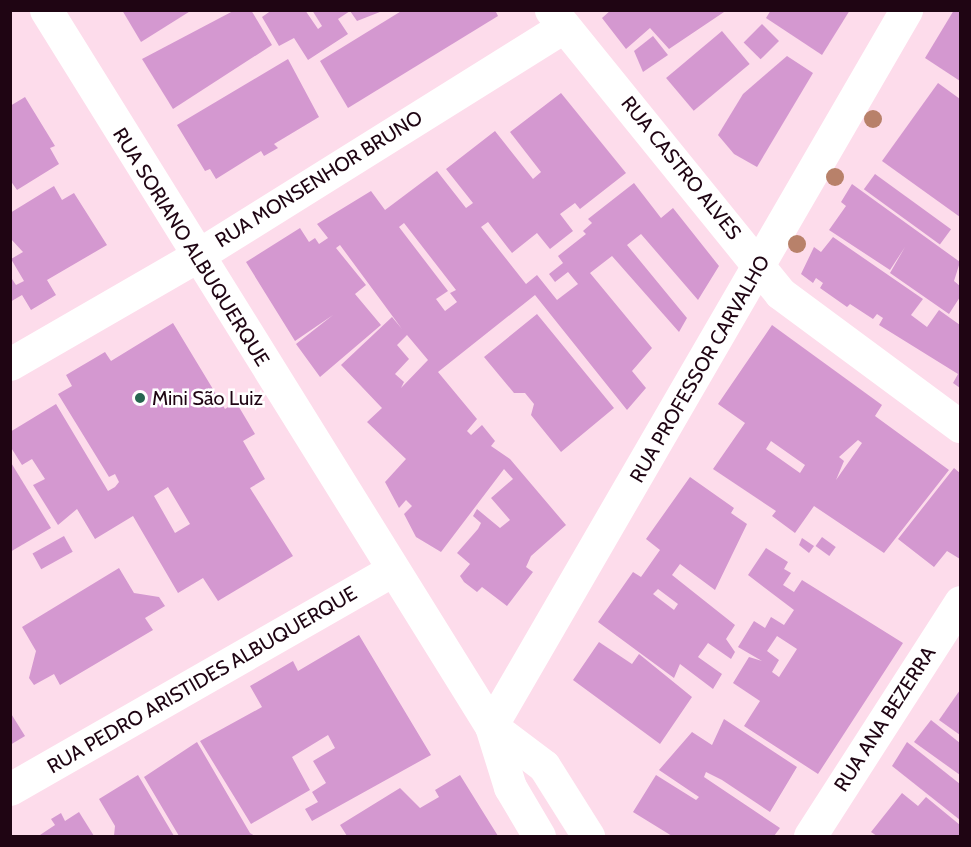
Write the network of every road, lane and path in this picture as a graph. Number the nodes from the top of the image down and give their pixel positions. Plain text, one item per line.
1 (46, 10) edge
2 (906, 10) edge
3 (558, 18) edge
4 (195, 257) junction
5 (760, 265) junction
6 (10, 364) edge
7 (960, 426) edge
8 (393, 570) junction
9 (960, 602) edge
10 (491, 726) junction
11 (10, 789) edge
12 (539, 837) edge
13 (588, 837) edge
14 (810, 837) edge

1 - 4 street, RUA SORIANO ALBUQUERQUE
2 - 5 street, RUA PROFESSOR CARVALHO
3 - 4 street, RUA MONSENHOR BRUNO
3 - 5 street, RUA CASTRO ALVES
4 - 6 street, RUA MONSENHOR BRUNO
4 - 8 street, RUA SORIANO ALBUQUERQUE
5 - 7 street, RUA CASTRO ALVES
5 - 10 street, RUA PROFESSOR CARVALHO
8 - 10 street, RUA SORIANO ALBUQUERQUE
8 - 11 street, RUA PEDRO ARISTIDES ALBUQUERQUE
9 - 14 street, RUA ANA BEZERRA
10 - 12 street, RUA SORIANO ALBUQUERQUE
10 - 13 street, RUA SORIANO ALBUQUERQUE

